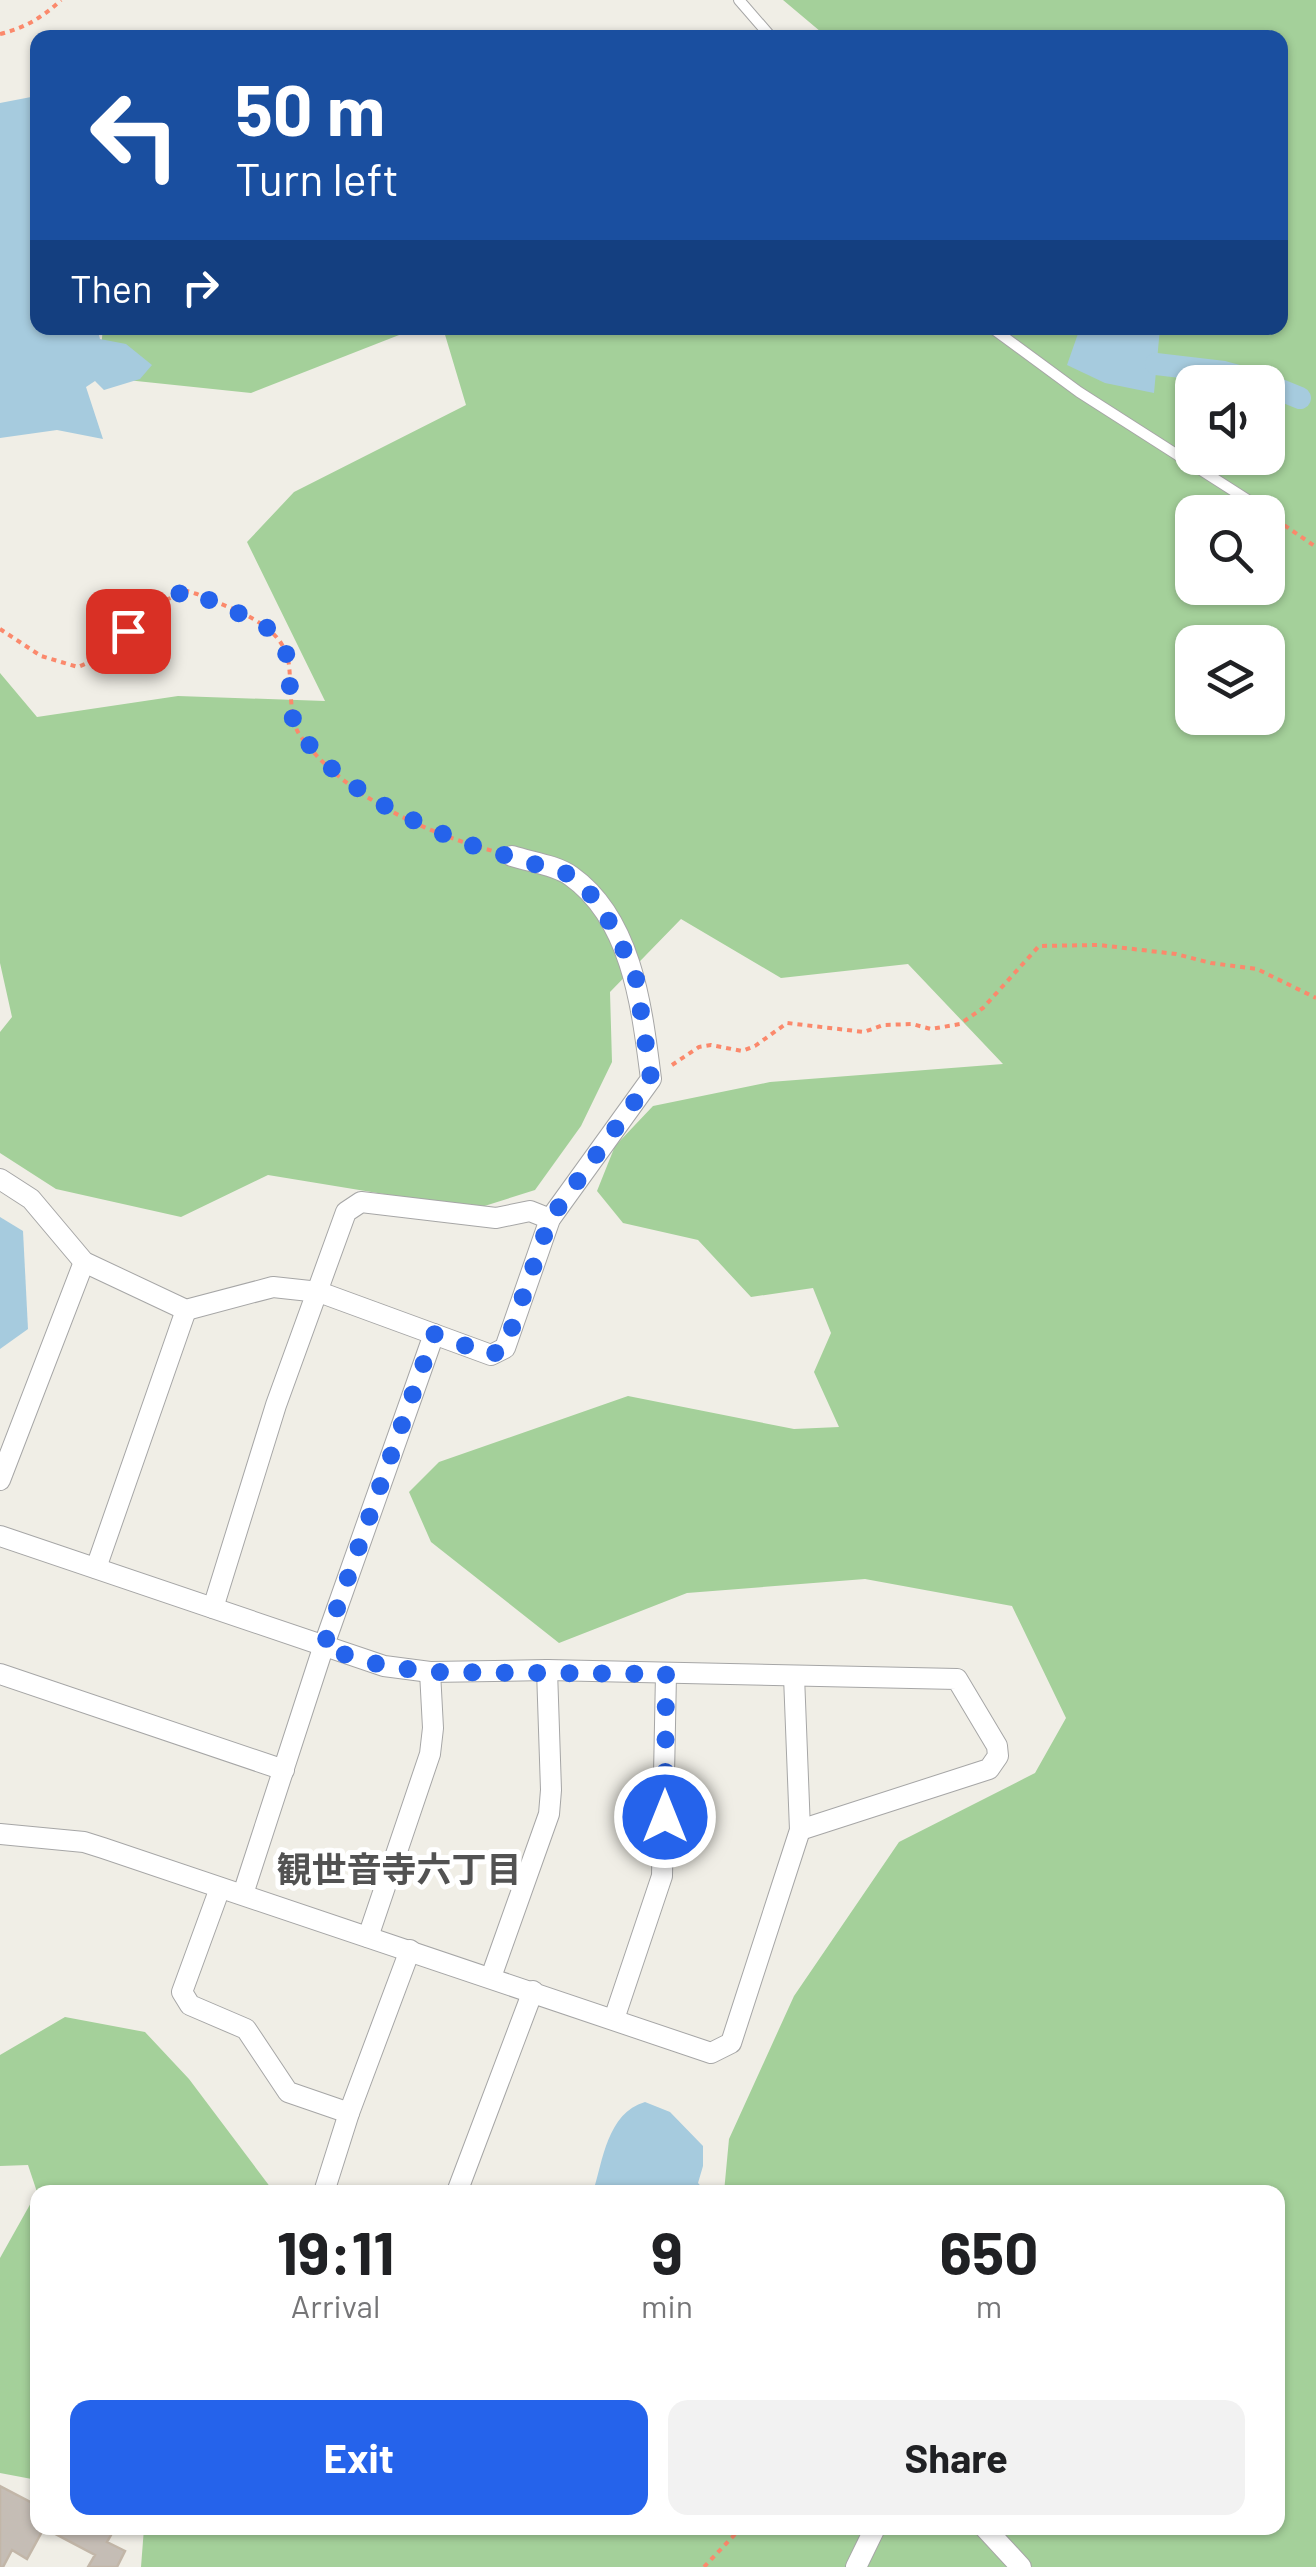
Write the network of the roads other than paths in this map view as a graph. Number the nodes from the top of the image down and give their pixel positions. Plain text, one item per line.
1 (738, 0) edge
2 (765, 30) edge
3 (1002, 335) edge
4 (1240, 495) edge
5 (512, 856) road end
6 (0, 1179) edge
7 (550, 1219) junction
8 (84, 1262) junction
9 (320, 1292) junction
10 (186, 1310) junction
11 (434, 1334) junction
12 (0, 1480) edge
13 (0, 1536) edge
14 (96, 1568) junction
15 (212, 1608) junction
16 (323, 1648) junction
17 (546, 1670) junction
18 (430, 1672) junction
19 (0, 1674) edge
20 (666, 1674) junction
21 (794, 1676) junction
22 (284, 1770) junction
23 (800, 1830) junction
24 (0, 1834) edge
25 (220, 1888) junction
26 (243, 1894) junction
27 (368, 1937) junction
28 (410, 1950) junction
29 (491, 1978) junction
30 (532, 1992) junction
31 (614, 2019) junction
32 (350, 2113) junction
33 (326, 2185) edge
34 (460, 2185) edge
35 (872, 2535) edge
36 (992, 2535) edge
37 (856, 2567) edge
38 (1022, 2567) edge

1 - 2 lane
3 - 4 lane
5 - 7 street
6 - 8 street
7 - 9 street
7 - 11 street
8 - 10 street
8 - 12 street
9 - 10 street
9 - 11 street
9 - 15 street
10 - 14 street
11 - 16 street
13 - 14 street
14 - 15 street
15 - 16 street
16 - 18 street
16 - 22 street
17 - 18 street
17 - 20 street
17 - 29 street
18 - 27 street
19 - 22 street
20 - 21 street
20 - 31 street
21 - 23 street
21 - 23 street
22 - 26 street
23 - 31 street
24 - 25 street
25 - 26 street
25 - 32 street
26 - 27 street
27 - 28 street
28 - 29 street
28 - 32 street
29 - 30 street
30 - 31 street
30 - 34 street
32 - 33 street
35 - 37 street
36 - 38 street

